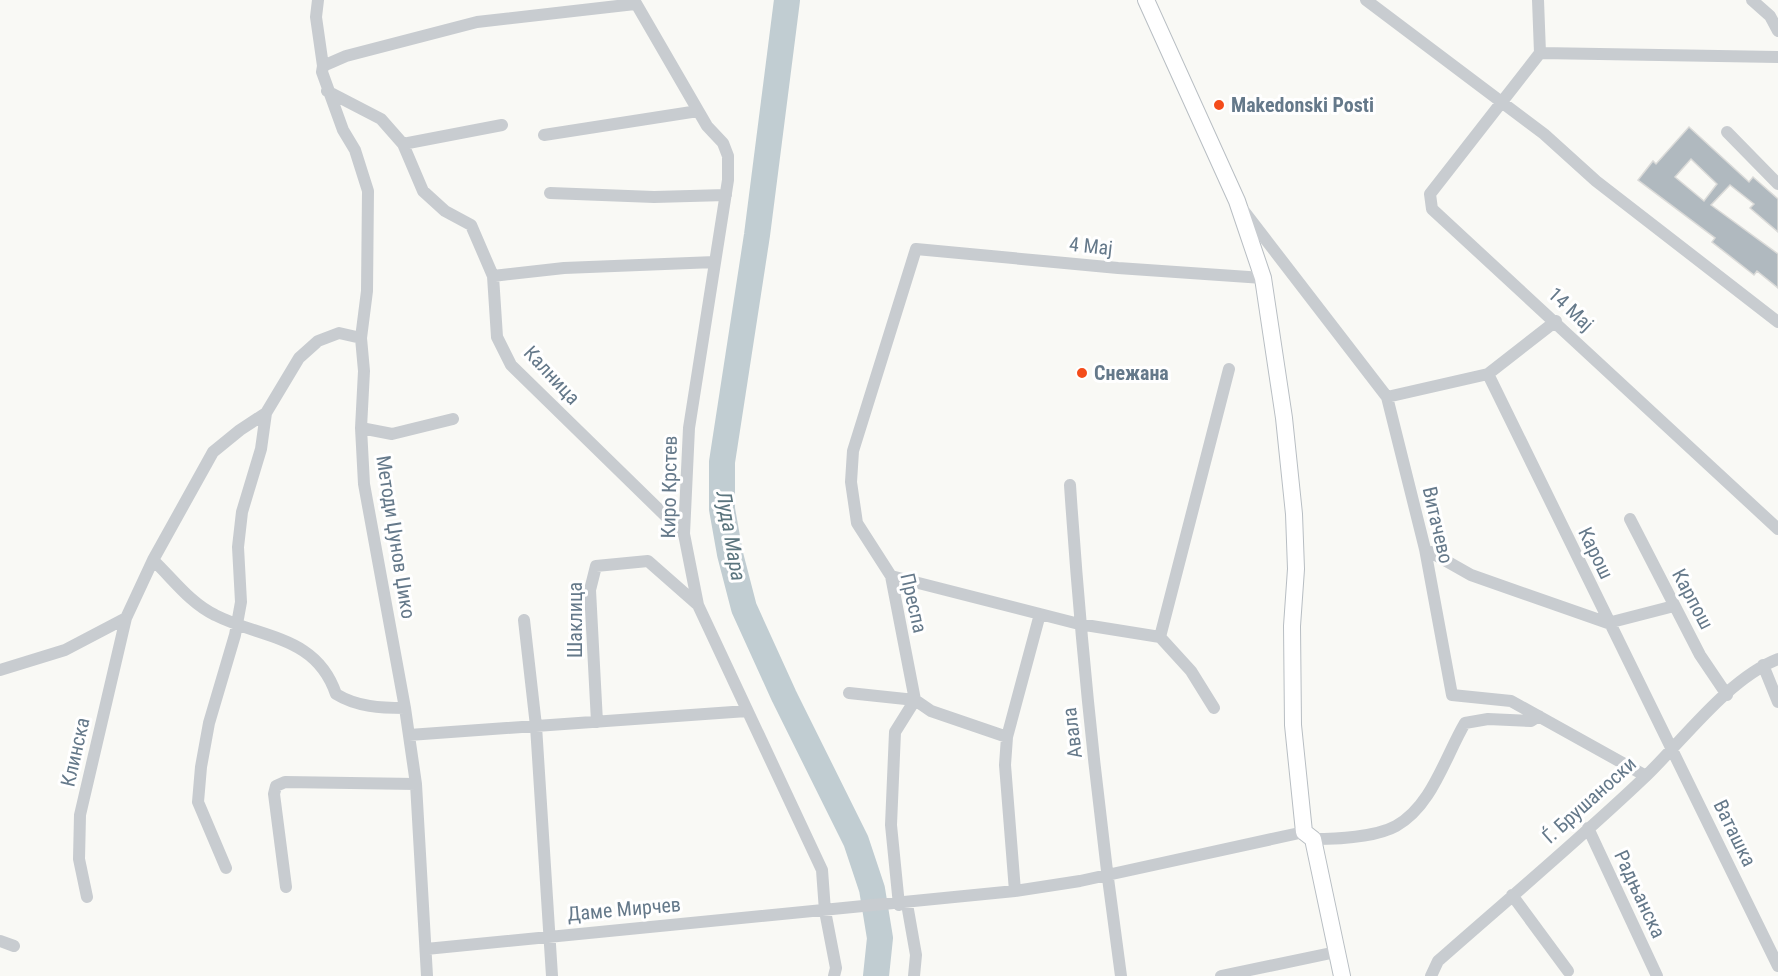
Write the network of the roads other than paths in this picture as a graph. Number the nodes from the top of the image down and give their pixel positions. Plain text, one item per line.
1 (318, 0) edge
2 (1146, 0) edge
3 (1366, 0) edge
4 (1538, 0) edge
5 (1752, 0) edge
6 (634, 2) edge
7 (1778, 31) edge
8 (1540, 53) junction
9 (1778, 57) edge
10 (323, 66) junction
11 (327, 91) junction
12 (1501, 101) junction
13 (698, 111) junction
14 (502, 125) dead end
15 (1727, 132) dead end
16 (544, 135) dead end
17 (403, 144) junction
18 (1778, 184) edge
19 (550, 193) dead end
20 (726, 195) junction
21 (1237, 201) junction
22 (916, 249) joint
23 (715, 262) junction
24 (493, 276) junction
25 (1263, 278) junction
26 (1776, 315) edge
27 (1556, 321) junction
28 (361, 338) junction
29 (1229, 369) dead end
30 (1488, 374) junction
31 (1387, 397) junction
32 (267, 413) junction
33 (453, 419) dead end
34 (361, 428) junction
35 (1070, 485) dead end
36 (1630, 519) dead end
37 (1778, 529) edge
38 (684, 534) junction
39 (1425, 549) junction
40 (153, 560) junction
41 (891, 576) junction
42 (698, 605) junction
43 (1674, 606) junction
44 (1040, 614) junction
45 (126, 618) junction
46 (524, 620) dead end
47 (237, 623) junction
48 (1608, 623) junction
49 (1079, 624) junction
50 (1160, 637) junction
51 (1778, 659) edge
52 (1763, 664) junction
53 (0, 670) edge
54 (849, 693) dead end
55 (1727, 694) junction
56 (915, 700) junction
57 (1778, 702) edge
58 (405, 708) junction
59 (1215, 708) dead end
60 (747, 711) junction
61 (1539, 716) junction
62 (597, 722) junction
63 (536, 726) junction
64 (409, 735) junction
65 (1007, 737) junction
66 (1673, 749) junction
67 (1646, 776) junction
68 (416, 784) junction
69 (1588, 828) junction
70 (1309, 836) junction
71 (226, 868) dead end
72 (1106, 873) junction
73 (286, 887) dead end
74 (1015, 891) junction
75 (1512, 895) junction
76 (87, 897) dead end
77 (903, 904) junction
78 (825, 911) junction
79 (550, 935) junction
80 (0, 941) edge
81 (14, 946) dead end
82 (426, 949) junction
83 (1336, 952) junction
84 (1778, 966) edge
85 (1568, 971) dead end
86 (427, 976) edge
87 (552, 976) edge
88 (834, 976) edge
89 (914, 976) edge
90 (1121, 976) edge
91 (1221, 976) edge
92 (1341, 976) edge
93 (1431, 976) edge
94 (1657, 976) edge

1 - 10 street, Методи Џунов Џико
2 - 21 main road
3 - 12 street
4 - 8 street
5 - 7 street
6 - 10 street
6 - 13 street, Киро Крстев
8 - 9 street
8 - 12 street
10 - 11 street, Методи Џунов Џико
11 - 17 street, Калница
11 - 28 street, Методи Џунов Џико
12 - 26 street
12 - 27 street, 14 Мај
13 - 16 street
13 - 20 street, Киро Крстев
14 - 17 street
15 - 18 street
17 - 24 street, Калница
19 - 20 street
20 - 23 street, Киро Крстев
21 - 25 main road
21 - 31 street, Витачево
22 - 25 street, 4 Мај
22 - 41 street, Преспа
23 - 24 street
23 - 38 street, Киро Крстев
24 - 38 street, Калница
25 - 70 main road
27 - 30 street
27 - 37 street, 14 Мај
28 - 32 street
28 - 34 street, Методи Џунов Џико
29 - 50 street
30 - 31 street
30 - 48 street, Карош
31 - 39 street, Витачево
32 - 40 street
32 - 47 street
33 - 34 street
34 - 58 street, Методи Џунов Џико
35 - 49 street, Авала
36 - 43 street, Карпош
38 - 42 street, Киро Крстев
39 - 48 street
39 - 61 street, Витачево
40 - 45 street
40 - 47 street
41 - 44 street
41 - 56 street, Преспа
42 - 60 street, Киро Крстев
42 - 62 street, Шаклица
43 - 48 street
43 - 55 street, Карпош
44 - 49 street
44 - 65 street
45 - 53 street
45 - 76 street, Клинска
46 - 63 street
47 - 58 street
47 - 71 street
48 - 66 street, Карош
49 - 50 street
49 - 72 street, Авала
50 - 59 street
51 - 52 street, Ѓ. Брушаноски
52 - 55 street, Ѓ. Брушаноски
52 - 57 street
54 - 56 street
55 - 66 street, Ѓ. Брушаноски
56 - 65 street
56 - 77 street
58 - 64 street, Методи Џунов Џико
60 - 62 street
60 - 78 street, Киро Крстев
61 - 67 street, Витачево
61 - 70 street, Даме Мирчев
62 - 63 street
63 - 64 street
63 - 79 street
64 - 68 street, Методи Џунов Џико
65 - 74 street
66 - 67 street, Ѓ. Брушаноски
66 - 84 street, Ваташка
67 - 69 street, Ѓ. Брушаноски
68 - 73 street
68 - 82 street, Методи Џунов Џико
69 - 75 street, Ѓ. Брушаноски
69 - 94 street, Радњанска
70 - 72 street, Даме Мирчев
70 - 83 main road
72 - 74 street, Даме Мирчев
72 - 90 street, Авала
74 - 77 street, Даме Мирчев
75 - 85 street
75 - 93 street, Ѓ. Брушаноски
77 - 78 street, Даме Мирчев
77 - 89 street
78 - 79 street, Даме Мирчев
78 - 88 street, Киро Крстев
79 - 82 street, Даме Мирчев
79 - 87 street
80 - 81 street
82 - 86 street, Методи Џунов Џико
83 - 91 street
83 - 92 main road

